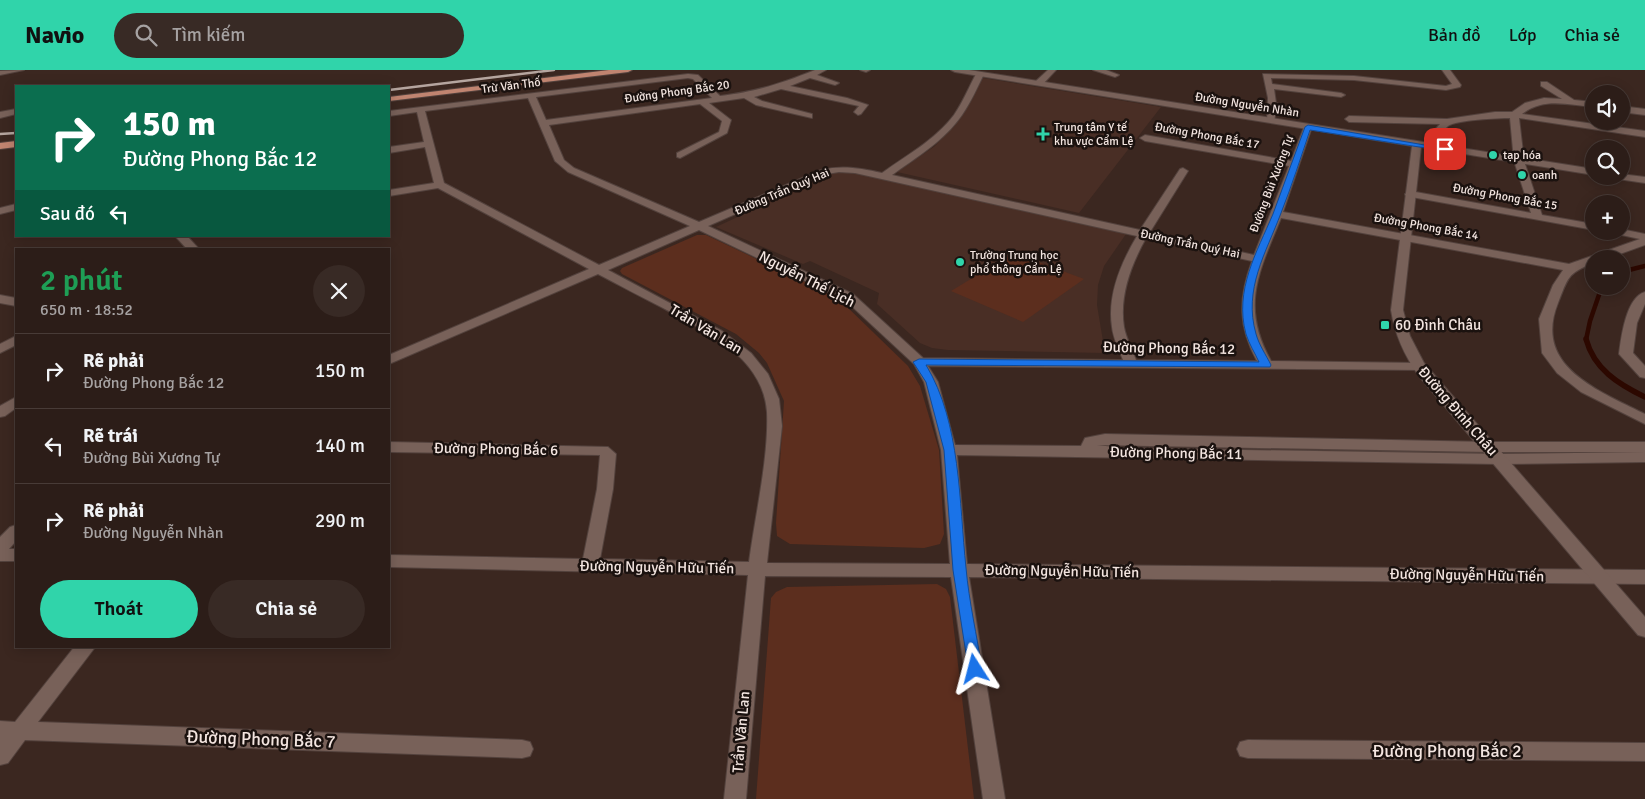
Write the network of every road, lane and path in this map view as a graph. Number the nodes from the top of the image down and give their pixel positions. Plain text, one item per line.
1 (20, 70) edge
2 (589, 70) edge
3 (628, 70) edge
4 (822, 70) edge
5 (955, 70) edge
6 (1052, 70) edge
7 (1097, 70) edge
8 (1446, 70) edge
9 (0, 74) edge
10 (980, 74) junction
11 (810, 75) junction
12 (1115, 75) dead end
13 (1266, 77) edge
14 (835, 82) dead end
15 (1039, 83) junction
16 (1544, 84) dead end
17 (781, 88) junction
18 (390, 94) edge
19 (531, 95) junction
20 (1341, 95) dead end
21 (746, 96) junction
22 (390, 99) edge
23 (718, 99) junction
24 (702, 102) junction
25 (1572, 102) junction
26 (1272, 104) junction
27 (1585, 104) edge
28 (420, 109) junction
29 (1292, 110) dead end
30 (1630, 110) edge
31 (15, 112) edge
32 (858, 112) dead end
33 (1645, 112) edge
34 (390, 113) edge
35 (0, 115) edge
36 (1514, 115) junction
37 (809, 116) dead end
38 (1349, 119) dead end
39 (1270, 121) junction
40 (1447, 122) junction
41 (544, 123) junction
42 (1308, 127) junction
43 (1645, 134) edge
44 (15, 138) edge
45 (1145, 138) dead end
46 (0, 140) edge
47 (15, 144) edge
48 (429, 144) junction
49 (1417, 145) junction
50 (0, 146) edge
51 (1432, 147) junction
52 (390, 150) edge
53 (680, 154) dead end
54 (1519, 160) junction
55 (1294, 164) junction
56 (1183, 171) dead end
57 (1585, 171) edge
58 (884, 176) junction
59 (1630, 178) edge
60 (1645, 180) edge
61 (439, 185) junction
62 (390, 193) edge
63 (1410, 194) junction
64 (15, 207) edge
65 (0, 211) edge
66 (1277, 214) junction
67 (1538, 217) junction
68 (1585, 225) edge
69 (700, 227) junction
70 (1144, 234) junction
71 (1630, 234) edge
72 (181, 237) edge
73 (1406, 237) junction
74 (1645, 237) edge
75 (1645, 241) edge
76 (190, 248) edge
77 (1620, 250) edge
78 (1257, 259) junction
79 (1585, 262) edge
80 (1570, 268) junction
81 (598, 269) junction
82 (1645, 296) edge
83 (0, 299) edge
84 (15, 302) edge
85 (15, 341) edge
86 (0, 349) edge
87 (390, 360) edge
88 (919, 362) junction
89 (1130, 364) junction
90 (1266, 365) junction
91 (1419, 367) junction
92 (1645, 374) edge
93 (15, 402) edge
94 (0, 413) edge
95 (1645, 420) edge
96 (390, 447) edge
97 (1489, 447) junction
98 (1645, 447) edge
99 (949, 450) junction
100 (1095, 450) junction
101 (1645, 457) edge
102 (1499, 459) junction
103 (15, 532) edge
104 (0, 547) edge
105 (0, 555) edge
106 (15, 555) edge
107 (390, 561) edge
108 (590, 566) junction
109 (757, 569) junction
110 (959, 570) junction
111 (1600, 577) junction
112 (1645, 577) edge
113 (1645, 630) edge
114 (84, 648) edge
115 (10, 730) edge
116 (522, 749) dead end
117 (1248, 749) dead end
118 (1645, 752) edge
119 (0, 756) edge
120 (735, 799) edge
121 (994, 799) edge

1 - 9 street
2 - 18 highway
3 - 22 highway
4 - 11 street, Đường Phong Bắc 20
5 - 10 street, Đường Nguyễn Nhàn
6 - 15 street
7 - 12 street
8 - 13 street
10 - 15 street, Đường Nguyễn Nhàn
10 - 58 street
11 - 14 street
11 - 17 street, Đường Phong Bắc 20
13 - 20 street
13 - 26 street
15 - 39 street, Đường Nguyễn Nhàn
16 - 25 street
17 - 21 street, Đường Phong Bắc 20
17 - 32 street
19 - 23 street, Trừ Văn Thố
19 - 28 street, Trừ Văn Thố
19 - 41 street, Nguyễn Thế Lịch
21 - 23 street, Đường Phong Bắc 20
21 - 37 street
23 - 24 street, Đường Phong Bắc 20
24 - 41 street, Đường Phong Bắc 20
24 - 53 street
25 - 27 street
25 - 36 street
26 - 29 street
26 - 39 street
28 - 34 street, Trừ Văn Thố
28 - 48 street
30 - 33 street
31 - 35 street
36 - 40 street
36 - 43 street
36 - 54 street
38 - 40 street
39 - 42 street, Đường Nguyễn Nhàn
40 - 51 street
41 - 69 street, Nguyễn Thế Lịch
42 - 49 street, Đường Nguyễn Nhàn
42 - 55 street, Đường Bùi Xương Tự
44 - 46 highway
45 - 55 street, Đường Phong Bắc 17
47 - 50 highway
48 - 52 street
48 - 61 street
49 - 51 street, Đường Nguyễn Nhàn
49 - 63 street, Đường Đinh Châu
51 - 54 street, Đường Nguyễn Nhàn
54 - 57 street, Đường Nguyễn Nhàn
54 - 67 street
55 - 66 street, Đường Bùi Xương Tự
56 - 70 street
58 - 69 street, Đường Trần Quý Hai
58 - 70 street, Đường Trần Quý Hai
59 - 60 street
61 - 62 street
61 - 81 street, Trần Văn Lan
63 - 67 street, Đường Phong Bắc 15
63 - 73 street, Đường Đinh Châu
64 - 65 street
66 - 73 street, Đường Phong Bắc 14
66 - 78 street, Đường Bùi Xương Tự
67 - 68 street, Đường Phong Bắc 15
69 - 81 street, Đường Trần Quý Hai
69 - 88 street, Nguyễn Thế Lịch
70 - 78 street, Đường Trần Quý Hai
70 - 89 street
71 - 74 street
72 - 76 street
73 - 80 street, Đường Phong Bắc 14
73 - 91 street, Đường Đinh Châu
75 - 77 street
78 - 90 street, Đường Bùi Xương Tự
79 - 80 street
80 - 95 street
81 - 87 street, Đường Trần Quý Hai
81 - 109 street, Trần Văn Lan
82 - 92 street
83 - 84 street
85 - 86 street
88 - 89 street, Đường Phong Bắc 12
88 - 99 street, Nguyễn Thế Lịch
89 - 90 street, Đường Phong Bắc 12
90 - 91 street, Đường Phong Bắc 12
91 - 97 street, Đường Đinh Châu
93 - 94 street
96 - 108 street, Đường Phong Bắc 6
97 - 98 street, Đường Phong Bắc 11
97 - 100 street, Đường Phong Bắc 11
97 - 102 street, Đường Đinh Châu
99 - 100 street
99 - 110 street, Nguyễn Thế Lịch
100 - 102 street, Đường Phong Bắc 11
101 - 102 street, Đường Phong Bắc 11
102 - 111 street, Đường Đinh Châu
103 - 104 street
105 - 106 street
107 - 108 street, Đường Nguyễn Hữu Tiến
108 - 109 street, Đường Nguyễn Hữu Tiến
109 - 110 street, Đường Nguyễn Hữu Tiến
109 - 120 street, Trần Văn Lan
110 - 111 street, Đường Nguyễn Hữu Tiến
110 - 121 street, Nguyễn Thế Lịch
111 - 112 street, Đường Nguyễn Hữu Tiến
111 - 113 street, Đường Đinh Châu
114 - 115 street
115 - 116 street, Đường Phong Bắc 7
115 - 119 street
117 - 118 street, Đường Phong Bắc 2

